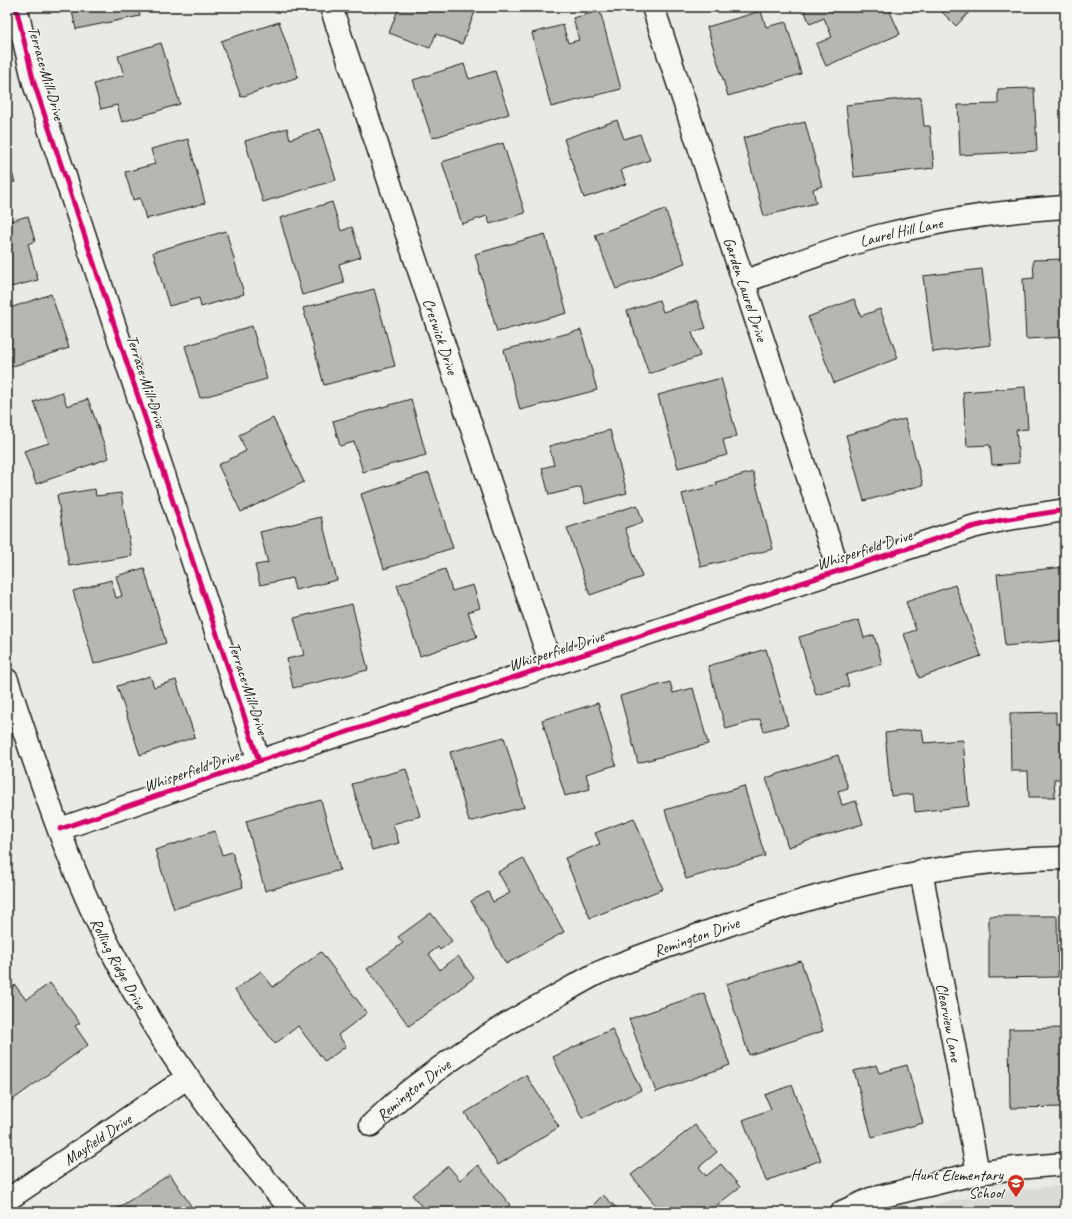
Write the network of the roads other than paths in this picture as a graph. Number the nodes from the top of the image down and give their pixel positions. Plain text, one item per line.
1 (16, 7) edge
2 (330, 7) edge
3 (653, 7) edge
4 (1065, 207) edge
5 (743, 282) junction
6 (1065, 510) edge
7 (839, 571) junction
8 (551, 665) junction
9 (9, 691) edge
10 (259, 761) junction
11 (60, 829) junction
12 (1065, 858) edge
13 (921, 871) junction
14 (187, 1078) junction
15 (371, 1125) dead end
16 (1065, 1164) edge
17 (978, 1173) junction
18 (7, 1200) edge
19 (294, 1212) edge
20 (842, 1212) edge

1 - 10 street, Terrace Mill Drive
2 - 8 street, Creswick Drive
3 - 5 street, Garden Laurel Drive
4 - 5 street, Laurel Hill Lane
5 - 7 street, Garden Laurel Drive
6 - 7 street, Whisperfield Drive
7 - 8 street, Whisperfield Drive
8 - 10 street, Whisperfield Drive
9 - 11 street, Rolling Ridge Drive
10 - 11 street, Whisperfield Drive
11 - 14 street, Rolling Ridge Drive
12 - 13 street, Remington Drive
13 - 15 street, Remington Drive
13 - 17 street, Clearview Lane
14 - 18 street, Mayfield Drive
14 - 19 street, Rolling Ridge Drive
16 - 17 street
17 - 20 street

